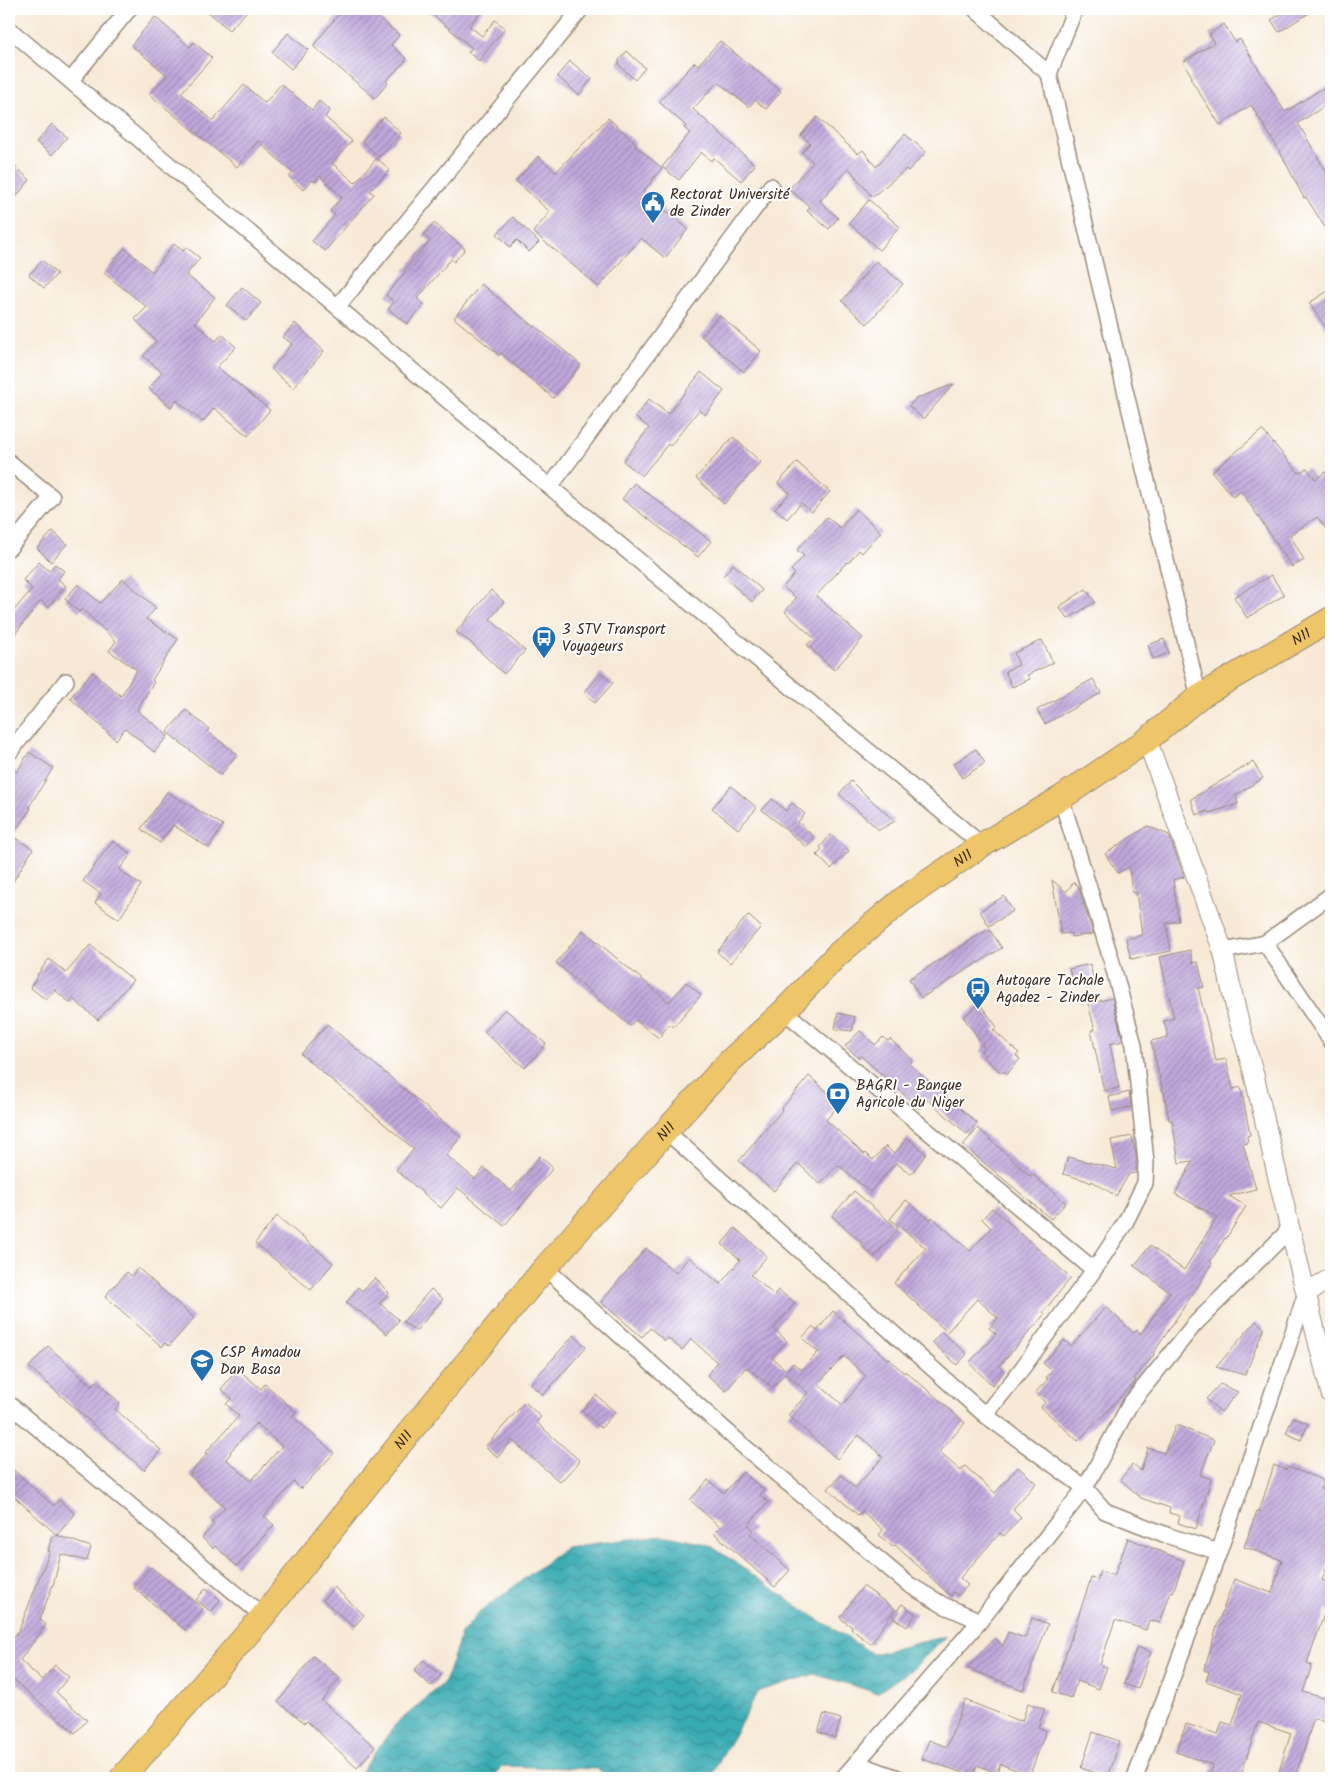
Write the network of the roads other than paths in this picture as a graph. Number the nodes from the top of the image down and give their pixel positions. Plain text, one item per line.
1 (129, 9) edge
2 (581, 9) edge
3 (974, 9) edge
4 (1075, 9) edge
5 (9, 28) edge
6 (1049, 74) junction
7 (71, 80) junction
8 (771, 186) dead end
9 (338, 306) junction
10 (9, 462) edge
11 (550, 488) junction
12 (9, 548) edge
13 (1331, 619) edge
14 (66, 681) dead end
15 (1199, 697) junction
16 (1147, 740) junction
17 (9, 753) edge
18 (1061, 798) junction
19 (982, 845) junction
20 (1331, 894) edge
21 (1265, 943) junction
22 (1224, 951) junction
23 (784, 1011) junction
24 (1331, 1041) edge
25 (666, 1131) junction
26 (1290, 1229) junction
27 (544, 1268) junction
28 (1094, 1270) junction
29 (1330, 1283) edge
30 (1306, 1293) junction
31 (1331, 1394) edge
32 (9, 1404) edge
33 (985, 1415) junction
34 (1085, 1488) junction
35 (1219, 1552) junction
36 (263, 1616) junction
37 (980, 1621) junction
38 (856, 1763) junction
39 (122, 1778) edge
40 (843, 1778) edge
41 (898, 1778) edge
42 (1135, 1778) edge

1 - 7 street
2 - 9 street
3 - 6 street
4 - 6 street
5 - 7 street
6 - 15 street
7 - 9 street
8 - 11 street
9 - 11 street
10 - 12 street
11 - 19 street
13 - 15 main road, N11
14 - 17 street
15 - 16 main road, N11
16 - 18 main road, N11
16 - 22 street
18 - 19 main road, N11
18 - 28 street
19 - 23 main road, N11
20 - 21 street
21 - 22 street
21 - 24 street
22 - 26 street
23 - 25 main road, N11
23 - 28 street
25 - 27 main road, N11
25 - 33 street
26 - 30 street
26 - 34 street
27 - 36 main road, N11
27 - 37 street
28 - 33 street
29 - 30 street
30 - 31 street
30 - 35 street
32 - 36 street
33 - 34 street
34 - 35 street
34 - 37 street
35 - 42 street
36 - 39 main road, N11
37 - 38 street
38 - 40 street
38 - 41 street

